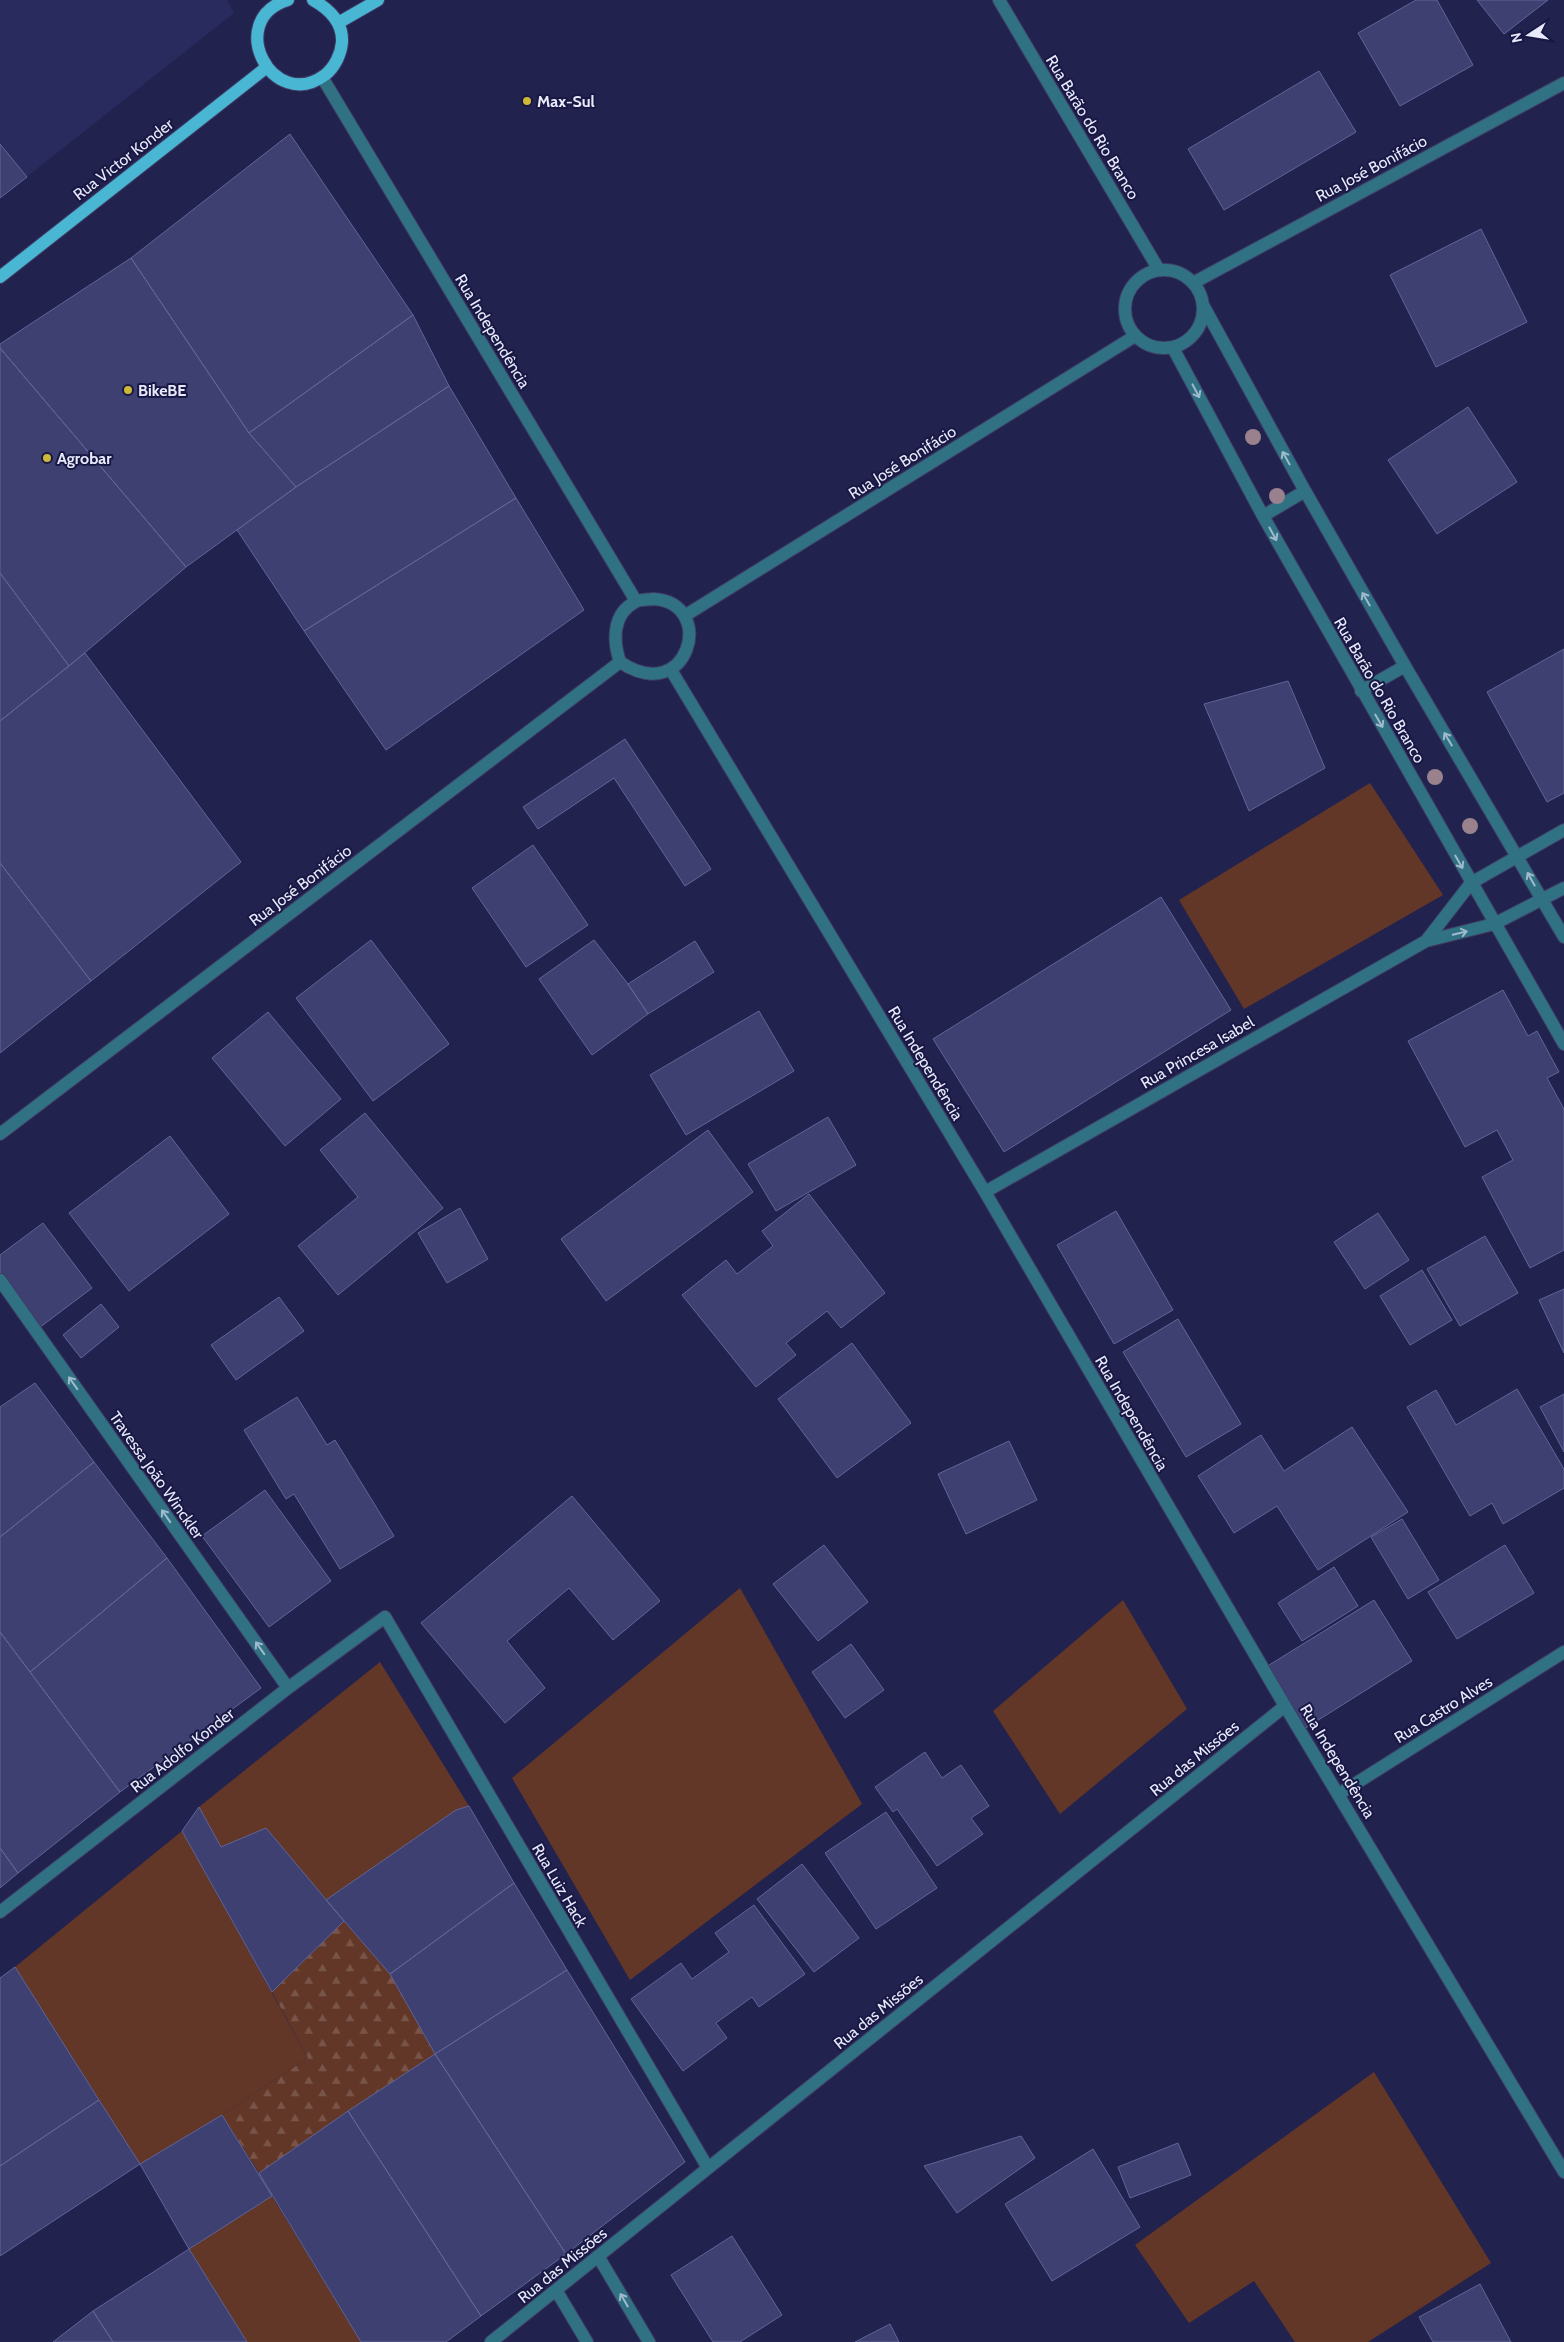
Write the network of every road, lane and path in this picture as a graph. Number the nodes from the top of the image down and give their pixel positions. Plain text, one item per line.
1 (313, 0) edge
2 (378, 0) edge
3 (999, 0) edge
4 (282, 1) edge
5 (338, 23) junction
6 (267, 67) junction
7 (322, 76) junction
8 (1564, 82) edge
9 (1159, 270) junction
10 (0, 276) edge
11 (1193, 283) junction
12 (1203, 306) junction
13 (1135, 336) junction
14 (1172, 348) junction
15 (1305, 491) junction
16 (1263, 516) junction
17 (636, 602) junction
18 (686, 616) junction
19 (620, 662) junction
20 (1405, 666) junction
21 (671, 670) junction
22 (1361, 691) junction
23 (1564, 830) edge
24 (1518, 856) junction
25 (1471, 882) junction
26 (1564, 888) edge
27 (1543, 900) junction
28 (1494, 924) junction
29 (1564, 937) edge
30 (1426, 941) junction
31 (1564, 1044) edge
32 (0, 1134) edge
33 (985, 1192) junction
34 (0, 1280) edge
35 (385, 1617) joint
36 (1564, 1652) edge
37 (288, 1688) junction
38 (1285, 1706) junction
39 (1339, 1794) junction
40 (0, 1912) edge
41 (708, 2168) junction
42 (1564, 2172) edge
43 (598, 2256) junction
44 (556, 2290) junction
45 (491, 2342) edge
46 (587, 2342) edge
47 (649, 2342) edge

1 - 5 main road
2 - 5 main road
3 - 9 street, Rua Barão do Rio Branco
4 - 6 main road
5 - 7 main road
6 - 7 main road
6 - 10 main road, Rua Victor Konder
7 - 17 street, Rua Independência
8 - 11 street, Rua José Bonifácio
9 - 11 street
9 - 13 street
11 - 12 street
12 - 14 street
15 -> 12 street, Rua Barão do Rio Branco
13 - 14 street
13 - 18 street, Rua José Bonifácio
14 -> 16 street, Rua Barão do Rio Branco
15 - 16 street
20 -> 15 street, Rua Barão do Rio Branco
16 -> 22 street, Rua Barão do Rio Branco
17 - 18 street
17 - 19 street
18 - 21 street
19 - 21 street
19 - 32 street, Rua José Bonifácio
20 - 22 street
24 -> 20 street, Rua Barão do Rio Branco
21 - 33 street, Rua Independência
22 -> 25 street, Rua Barão do Rio Branco
23 - 24 street, Rua Princesa Isabel
24 - 25 street, Rua Princesa Isabel
27 -> 24 street, Rua Barão do Rio Branco
25 - 28 street, Rua Barão do Rio Branco
25 - 30 street, Rua Princesa Isabel
26 - 27 street, Rua Princesa Isabel
27 - 28 street, Rua Princesa Isabel
27 - 29 street, Rua Barão do Rio Branco
30 -> 28 street, Rua Princesa Isabel
28 - 31 street, Rua Barão do Rio Branco
30 - 33 street, Rua Princesa Isabel
33 - 38 street, Rua Independência
37 -> 34 street, Travessa João Winckler
35 - 37 street, Rua Adolfo Konder
35 - 41 street, Rua Luiz Hack
36 - 39 street, Rua Castro Alves
37 - 40 street, Rua Adolfo Konder
38 - 39 street, Rua Independência
38 - 41 street, Rua das Missões
39 - 42 street, Rua Independência
41 - 43 street, Rua das Missões
43 - 44 street, Rua das Missões
47 -> 43 street
44 - 45 street, Rua das Missões
44 - 46 street

